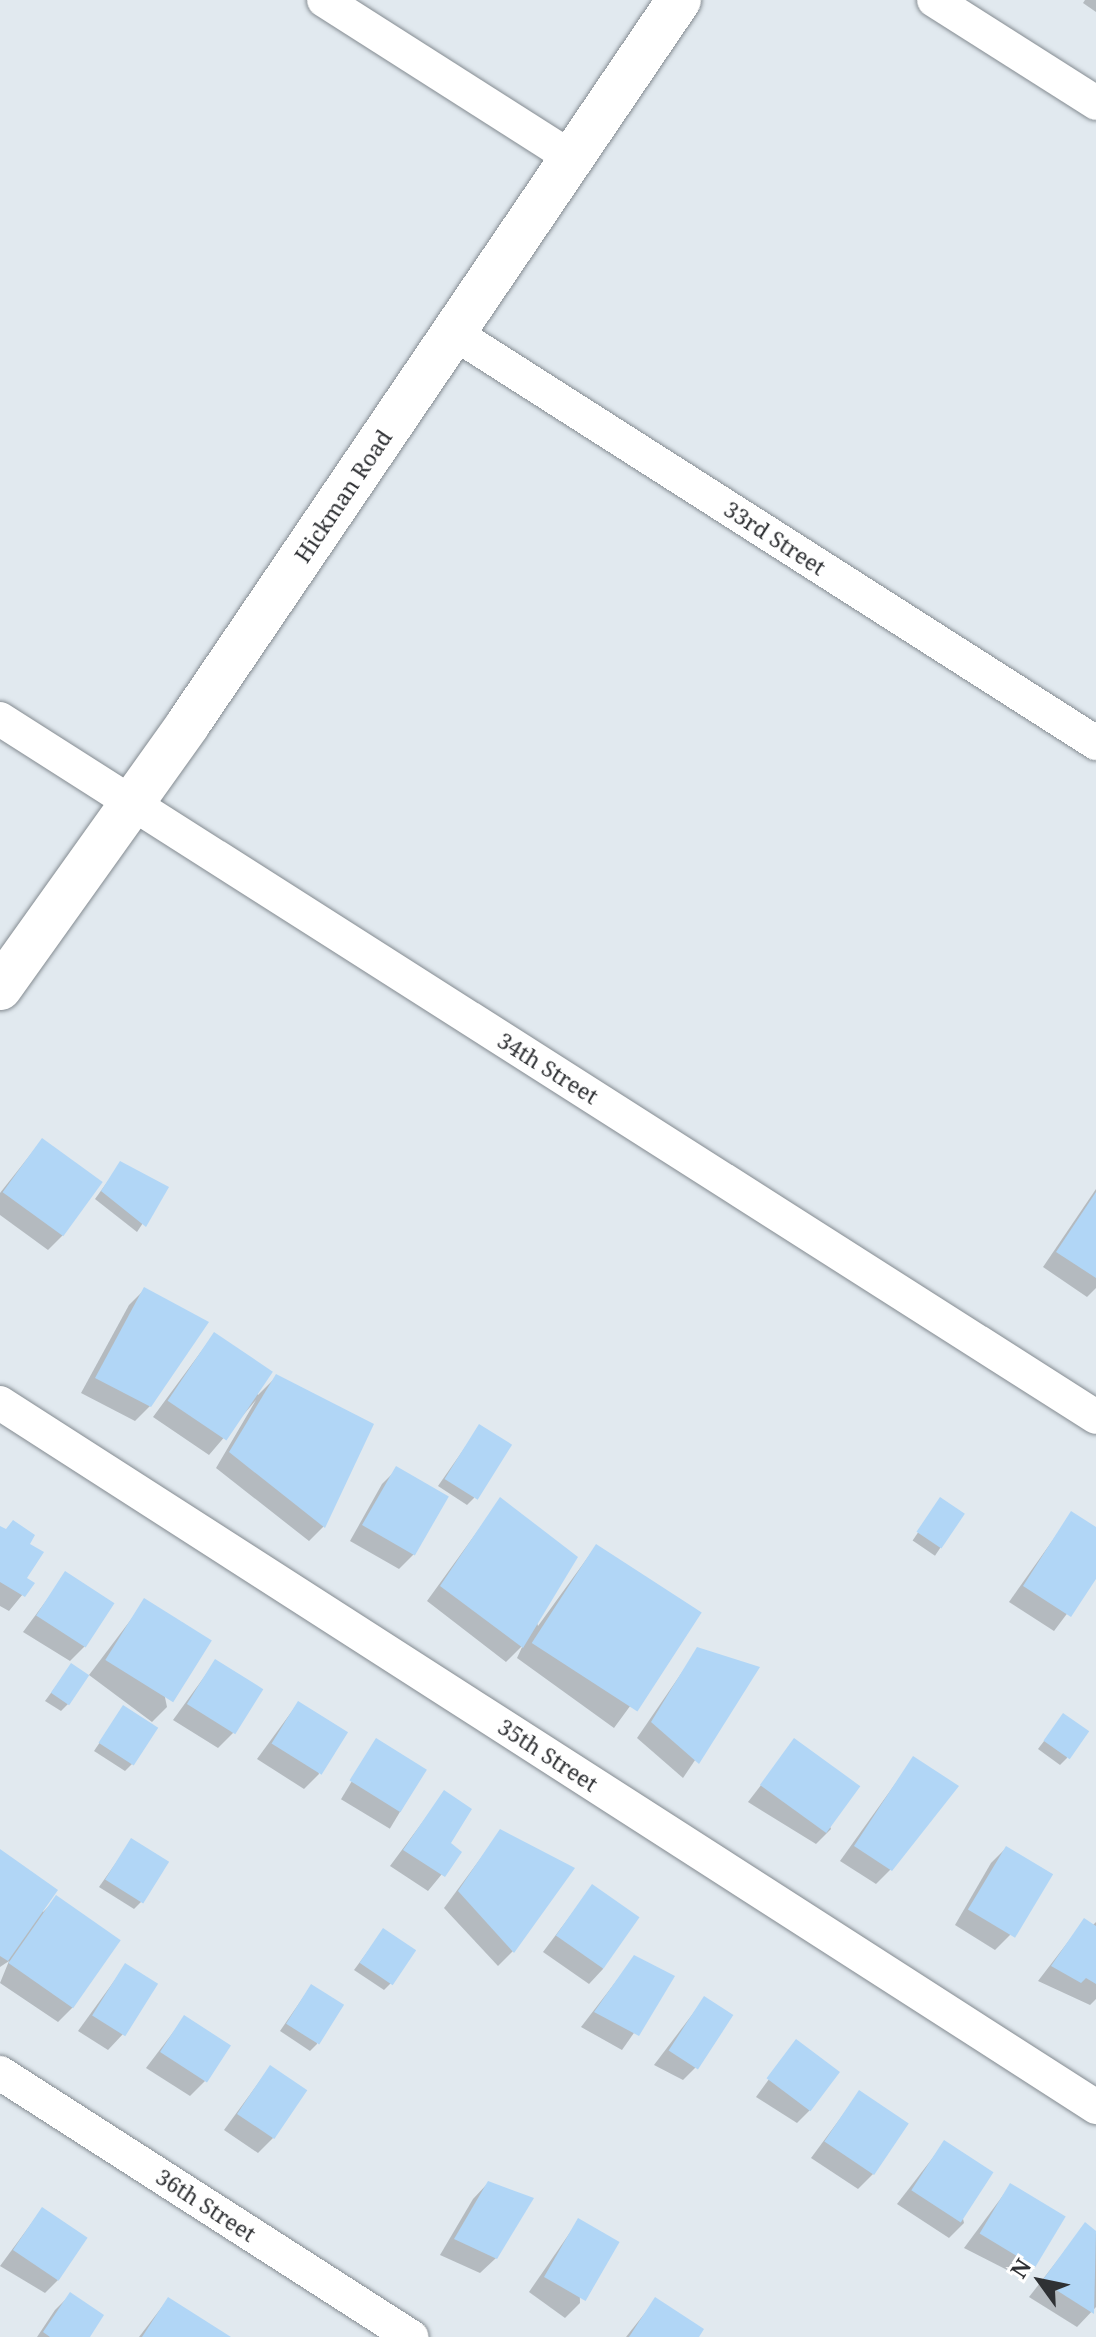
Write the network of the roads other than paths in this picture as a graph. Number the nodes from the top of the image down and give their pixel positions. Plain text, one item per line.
1 (324, 0) edge
2 (679, 0) edge
3 (934, 0) edge
4 (1096, 103) edge
5 (572, 158) junction
6 (454, 333) junction
7 (0, 719) edge
8 (1096, 743) edge
9 (131, 803) junction
10 (0, 988) edge
11 (0, 1403) edge
12 (1093, 1410) edge
13 (0, 2073) edge
14 (1096, 2107) edge
15 (412, 2337) edge

1 - 5 street
2 - 5 main road, Hickman Road
3 - 4 street
5 - 6 main road, Hickman Road
6 - 8 street, 33rd Street
6 - 9 main road, Hickman Road
7 - 9 street, 34th Street
9 - 10 main road, Hickman Road
9 - 12 street, 34th Street
11 - 14 street, 35th Street
13 - 15 street, 36th Street

